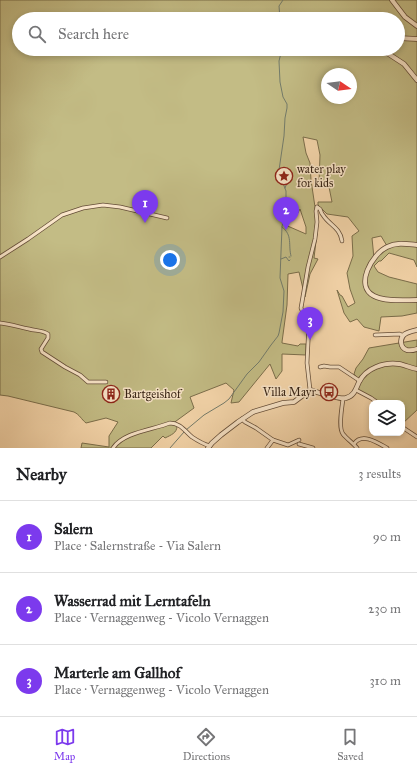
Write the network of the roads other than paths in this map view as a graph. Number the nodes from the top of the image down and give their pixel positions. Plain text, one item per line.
1 (392, 0) edge
2 (401, 12) edge
3 (405, 17) edge
4 (417, 26) edge
5 (405, 38) edge
6 (417, 39) edge
7 (392, 56) edge
8 (417, 80) edge
9 (166, 218) dead end
10 (342, 241) dead end
11 (417, 245) edge
12 (0, 257) edge
13 (417, 300) edge
14 (0, 323) edge
15 (417, 330) edge
16 (375, 334) dead end
17 (403, 336) junction
18 (417, 349) edge
19 (320, 366) dead end
20 (417, 369) edge
21 (360, 381) junction
22 (106, 382) dead end
23 (310, 390) junction
24 (356, 390) junction
25 (343, 399) junction
26 (374, 400) edge
27 (242, 419) junction
28 (405, 429) edge
29 (417, 437) edge
30 (273, 440) junction
31 (354, 444) junction
32 (209, 447) edge
33 (113, 448) edge
34 (267, 448) edge
35 (313, 448) edge
36 (357, 448) edge
37 (387, 448) edge

1 - 2 street
3 - 4 street
5 - 6 street
7 - 8 street
9 - 12 street
10 - 23 street
11 - 13 street
14 - 22 street
15 - 17 street
16 - 17 street
17 - 18 street
19 - 21 street
20 - 21 street
21 - 24 street
23 - 25 street
23 - 27 street
24 - 25 street
24 - 26 street
25 - 31 street
27 - 30 street
27 - 32 street
28 - 29 street
30 - 34 street
30 - 35 street
31 - 36 street
31 - 37 street
32 - 33 street

